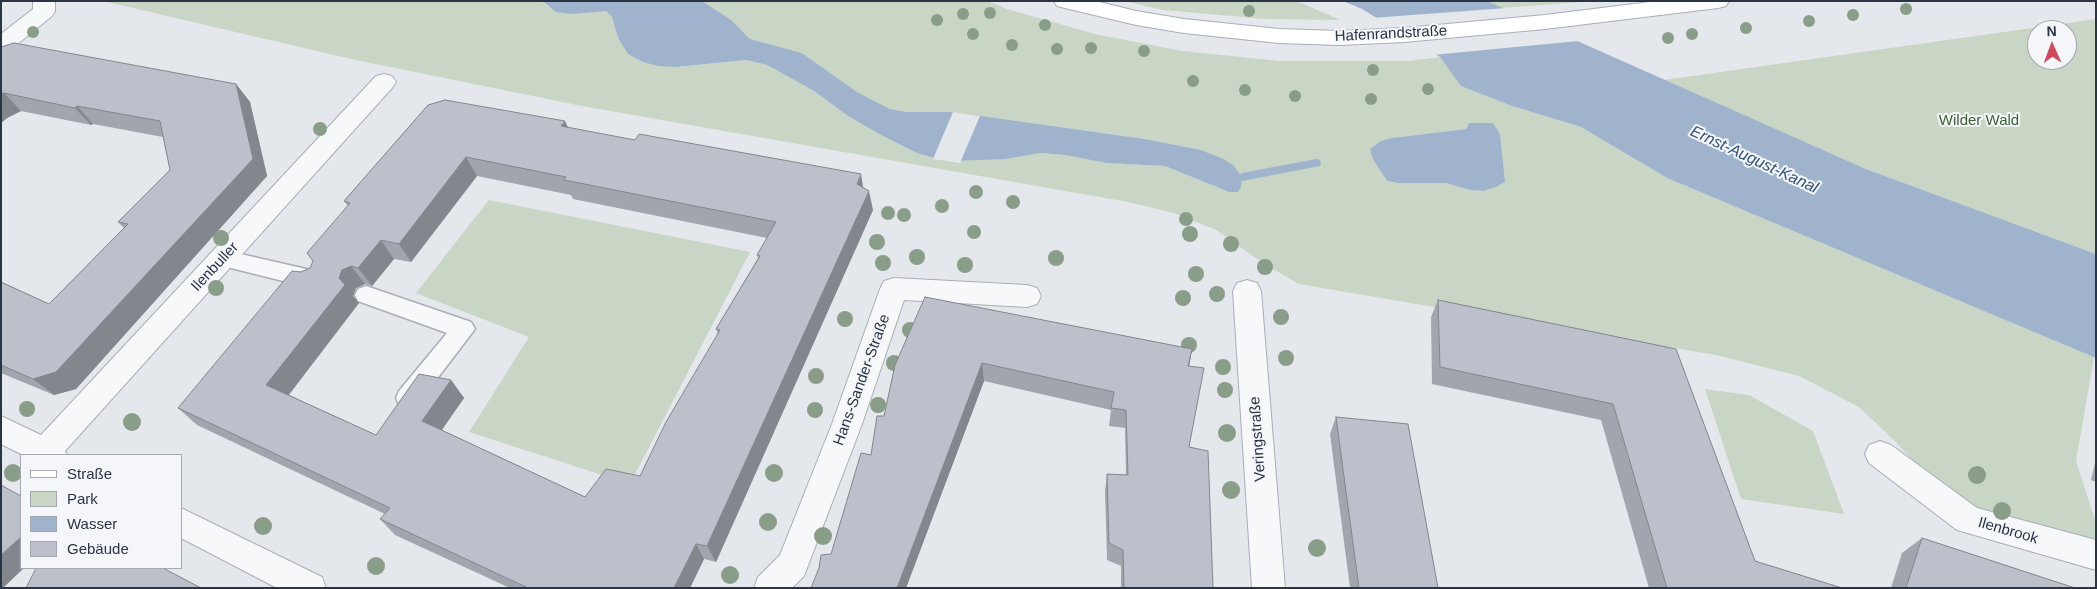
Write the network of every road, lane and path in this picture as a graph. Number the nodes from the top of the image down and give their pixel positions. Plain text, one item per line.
1 (1066, 1) edge
2 (1718, 1) edge
3 (44, 6) edge
4 (1, 46) edge
5 (384, 82) dead end
6 (223, 258) junction
7 (315, 280) edge
8 (1247, 291) dead end
9 (366, 295) dead end
10 (1027, 296) dead end
11 (392, 417) edge
12 (1, 429) edge
13 (49, 454) edge
14 (1880, 454) dead end
15 (182, 523) edge
16 (2096, 555) edge
17 (310, 588) edge
18 (770, 588) edge
19 (1269, 588) edge

1 - 2 main road, Hafenrandstraße
3 - 4 street
5 - 6 street, Ilenbuller
6 - 7 lane
6 - 13 street, Ilenbuller
8 - 19 street, Veringstraße
9 - 11 lane
10 - 18 street, Hans-Sander-Straße
12 - 13 street
14 - 16 street, Ilenbrook
15 - 17 street

